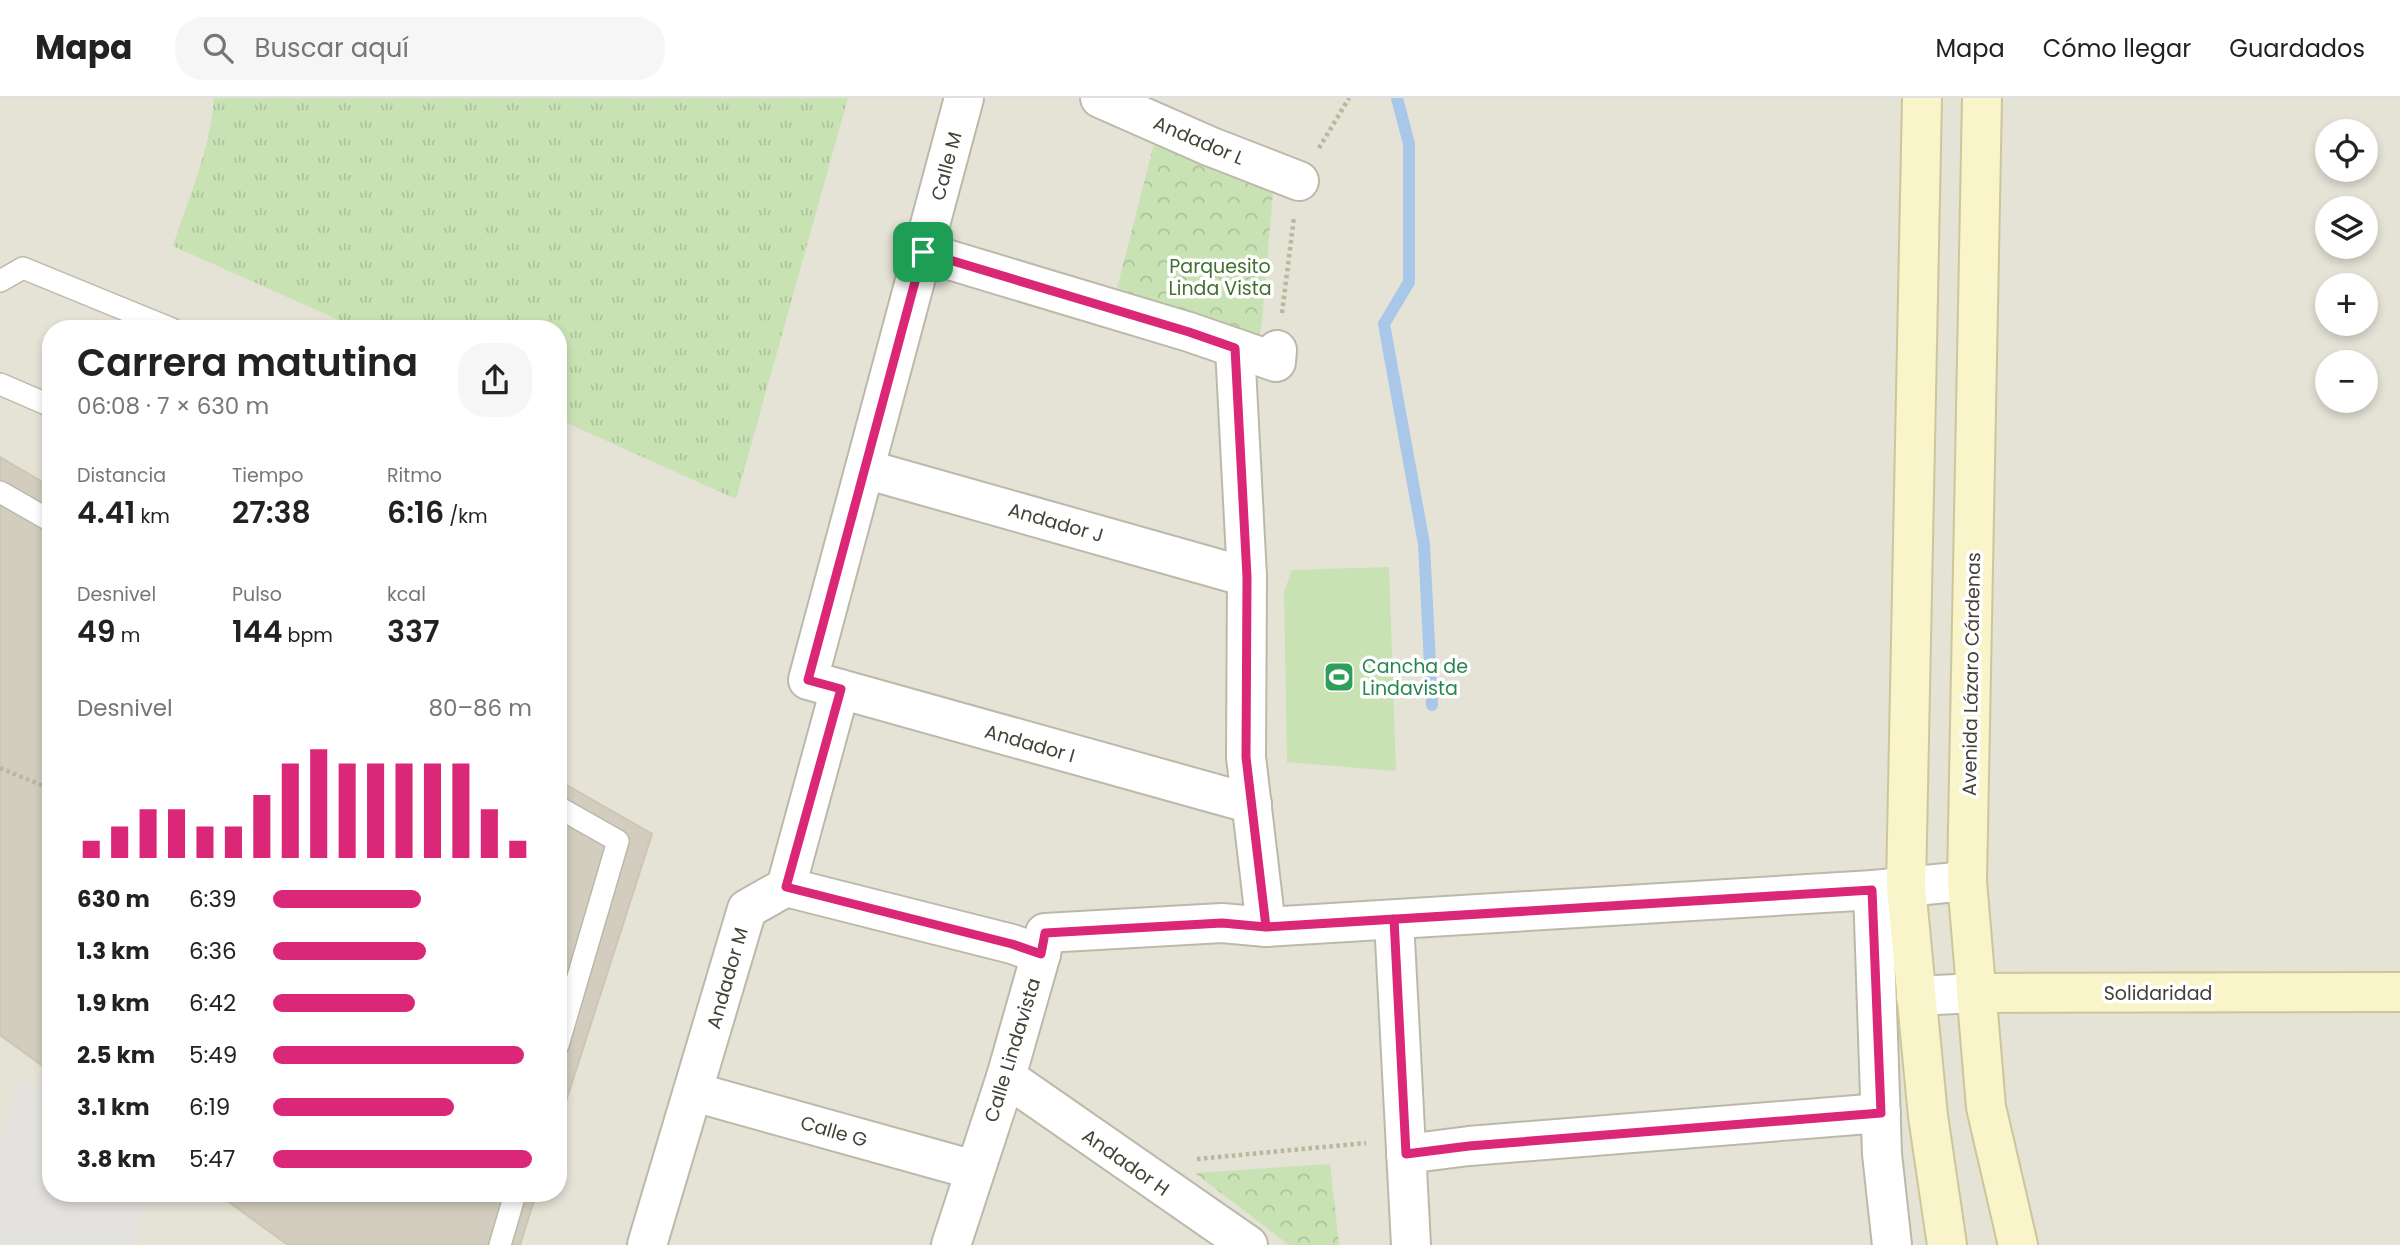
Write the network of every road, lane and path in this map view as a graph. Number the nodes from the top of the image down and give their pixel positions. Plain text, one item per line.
1 (964, 98) edge
2 (1100, 98) edge
3 (1922, 98) edge
4 (1982, 98) edge
5 (1299, 181) dead end
6 (923, 252) junction
7 (0, 281) edge
8 (150, 320) edge
9 (1235, 348) junction
10 (1277, 350) dead end
11 (0, 384) edge
12 (42, 402) edge
13 (865, 469) junction
14 (0, 492) edge
15 (42, 516) edge
16 (1247, 577) junction
17 (824, 685) junction
18 (0, 768) edge
19 (42, 785) edge
20 (1252, 804) junction
21 (567, 812) edge
22 (1967, 881) junction
23 (786, 887) junction
24 (1889, 888) junction
25 (1394, 919) junction
26 (1266, 927) junction
27 (1041, 954) junction
28 (2400, 992) edge
29 (1976, 993) junction
30 (1916, 996) junction
31 (567, 1014) edge
32 (1006, 1077) junction
33 (694, 1092) junction
34 (1881, 1113) junction
35 (1392, 1148) junction
36 (1131, 1166) junction
37 (974, 1171) junction
38 (513, 1202) edge
39 (500, 1245) edge
40 (647, 1245) edge
41 (951, 1245) edge
42 (1248, 1245) edge
43 (1411, 1245) edge
44 (1892, 1245) edge
45 (1947, 1245) edge
46 (2018, 1245) edge

1 - 6 street, Calle M
2 - 5 street, Andador L
3 - 24 main road
4 - 22 main road, Avenida Lázaro Cárdenas
6 - 9 street
6 - 13 street, Calle M
7 - 8 lane
9 - 10 street
9 - 16 street
11 - 12 lane
13 - 16 street, Andador J
13 - 17 street, Calle M
14 - 15 lane
16 - 20 street
17 - 20 street, Andador I
17 - 23 street
18 - 19 path
20 - 26 street
21 - 31 lane
22 - 24 street, Calle Lindavista
22 - 29 main road, Avenida Lázaro Cárdenas
23 - 27 street
23 - 33 street, Andador M
24 - 25 street, Calle Lindavista
24 - 30 main road
24 - 34 street
25 - 26 street, Calle Lindavista
25 - 35 street
26 - 27 street, Calle Lindavista
27 - 32 street, Calle Lindavista
28 - 29 main road, Solidaridad
29 - 30 street, Solidaridad
29 - 46 main road, Avenida Lázaro Cárdenas
30 - 45 main road
32 - 36 street, Andador H
32 - 37 street, Calle Lindavista
33 - 37 street, Calle G
33 - 40 street, Andador M
34 - 35 street
34 - 44 street
35 - 36 path
35 - 43 street
36 - 42 street, Andador H
37 - 41 street, Calle Lindavista
38 - 39 lane

